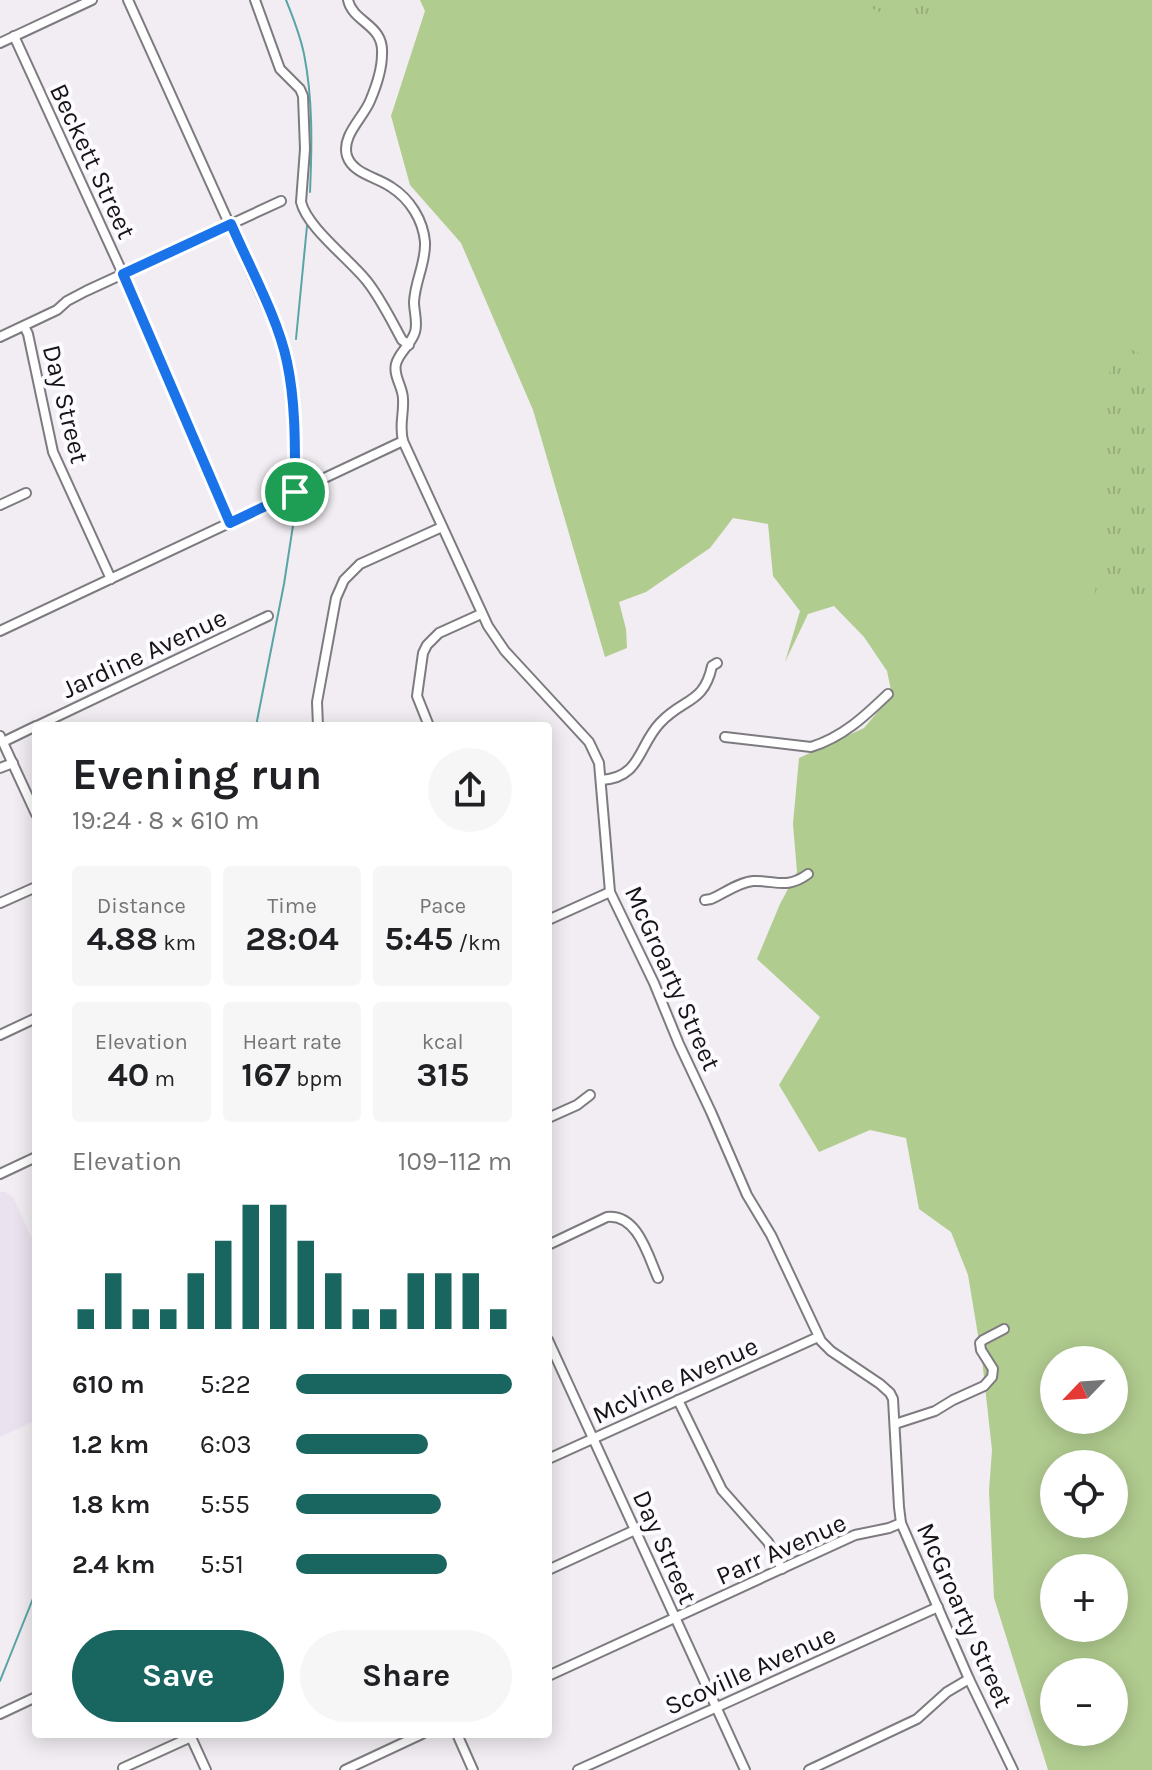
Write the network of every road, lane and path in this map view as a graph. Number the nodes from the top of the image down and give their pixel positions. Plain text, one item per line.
1 (64, 0) edge
2 (92, 0) edge
3 (128, 0) edge
4 (255, 0) edge
5 (348, 0) edge
6 (61, 15) junction
7 (14, 36) junction
8 (0, 43) edge
9 (281, 201) dead end
10 (231, 224) junction
11 (123, 274) junction
12 (24, 326) junction
13 (0, 337) edge
14 (409, 345) junction
15 (403, 441) junction
16 (295, 492) junction
17 (26, 493) dead end
18 (0, 505) edge
19 (230, 523) junction
20 (442, 527) junction
21 (111, 579) junction
22 (481, 614) junction
23 (268, 616) dead end
24 (0, 631) edge
25 (717, 663) dead end
26 (888, 694) dead end
27 (44, 722) edge
28 (317, 722) edge
29 (427, 722) edge
30 (32, 728) edge
31 (725, 737) dead end
32 (2, 739) edge
33 (13, 763) junction
34 (0, 768) edge
35 (601, 780) junction
36 (32, 805) edge
37 (808, 874) dead end
38 (32, 889) edge
39 (610, 892) junction
40 (705, 900) dead end
41 (0, 903) edge
42 (552, 918) edge
43 (32, 1020) edge
44 (0, 1035) edge
45 (590, 1095) dead end
46 (552, 1116) edge
47 (32, 1159) edge
48 (0, 1174) edge
49 (552, 1243) edge
50 (658, 1278) dead end
51 (1004, 1329) dead end
52 (818, 1337) junction
53 (552, 1354) edge
54 (678, 1400) junction
55 (895, 1424) junction
56 (593, 1438) junction
57 (552, 1457) edge
58 (901, 1523) junction
59 (635, 1530) junction
60 (552, 1568) edge
61 (782, 1569) junction
62 (938, 1607) junction
63 (675, 1618) junction
64 (552, 1674) edge
65 (969, 1679) junction
66 (32, 1699) edge
67 (716, 1707) junction
68 (0, 1714) edge
69 (185, 1738) edge
70 (192, 1738) edge
71 (413, 1738) edge
72 (459, 1738) edge
73 (123, 1768) edge
74 (206, 1770) edge
75 (345, 1770) edge
76 (473, 1770) edge
77 (578, 1770) edge
78 (745, 1770) edge
79 (809, 1770) edge
80 (1013, 1770) edge

1 - 6 street
2 - 6 street
3 - 10 street
4 - 14 street
5 - 14 street, McGroarty Street
6 - 7 street
7 - 8 street
7 - 11 street, Beckett Street
9 - 10 street
10 - 11 street
10 - 16 street
11 - 12 street
11 - 19 street, Beckett Street
12 - 13 street
12 - 21 street, Day Street
14 - 15 street, McGroarty Street
15 - 16 street
15 - 20 street, McGroarty Street
16 - 19 street
17 - 18 street
19 - 21 street
20 - 22 street, McGroarty Street
20 - 28 street
21 - 24 street
22 - 29 street
22 - 35 street, McGroarty Street
23 - 27 street, Jardine Avenue
25 - 35 street
26 - 31 street
30 - 32 street, Jardine Avenue
32 - 33 street
33 - 34 street
33 - 36 street
35 - 39 street, McGroarty Street
37 - 40 street
38 - 41 street
39 - 42 street
39 - 52 street, McGroarty Street
43 - 44 street
45 - 46 street
47 - 48 street
49 - 50 street
51 - 55 street
52 - 54 street, McVine Avenue
52 - 55 street, McGroarty Street
53 - 56 street, Day Street
54 - 56 street, McVine Avenue
54 - 61 street
55 - 58 street, McGroarty Street
56 - 57 street, McVine Avenue
56 - 59 street, Day Street
58 - 61 street, Parr Avenue
58 - 62 street, McGroarty Street
59 - 60 street
59 - 63 street, Day Street
61 - 63 street, Parr Avenue
62 - 65 street, McGroarty Street
62 - 67 street, Scoville Avenue
63 - 64 street, Parr Avenue
63 - 67 street, Day Street
65 - 79 street
65 - 80 street, McGroarty Street
66 - 68 street
67 - 77 street, Scoville Avenue
67 - 78 street, Day Street
69 - 73 street
70 - 74 street
71 - 75 street
72 - 76 street

